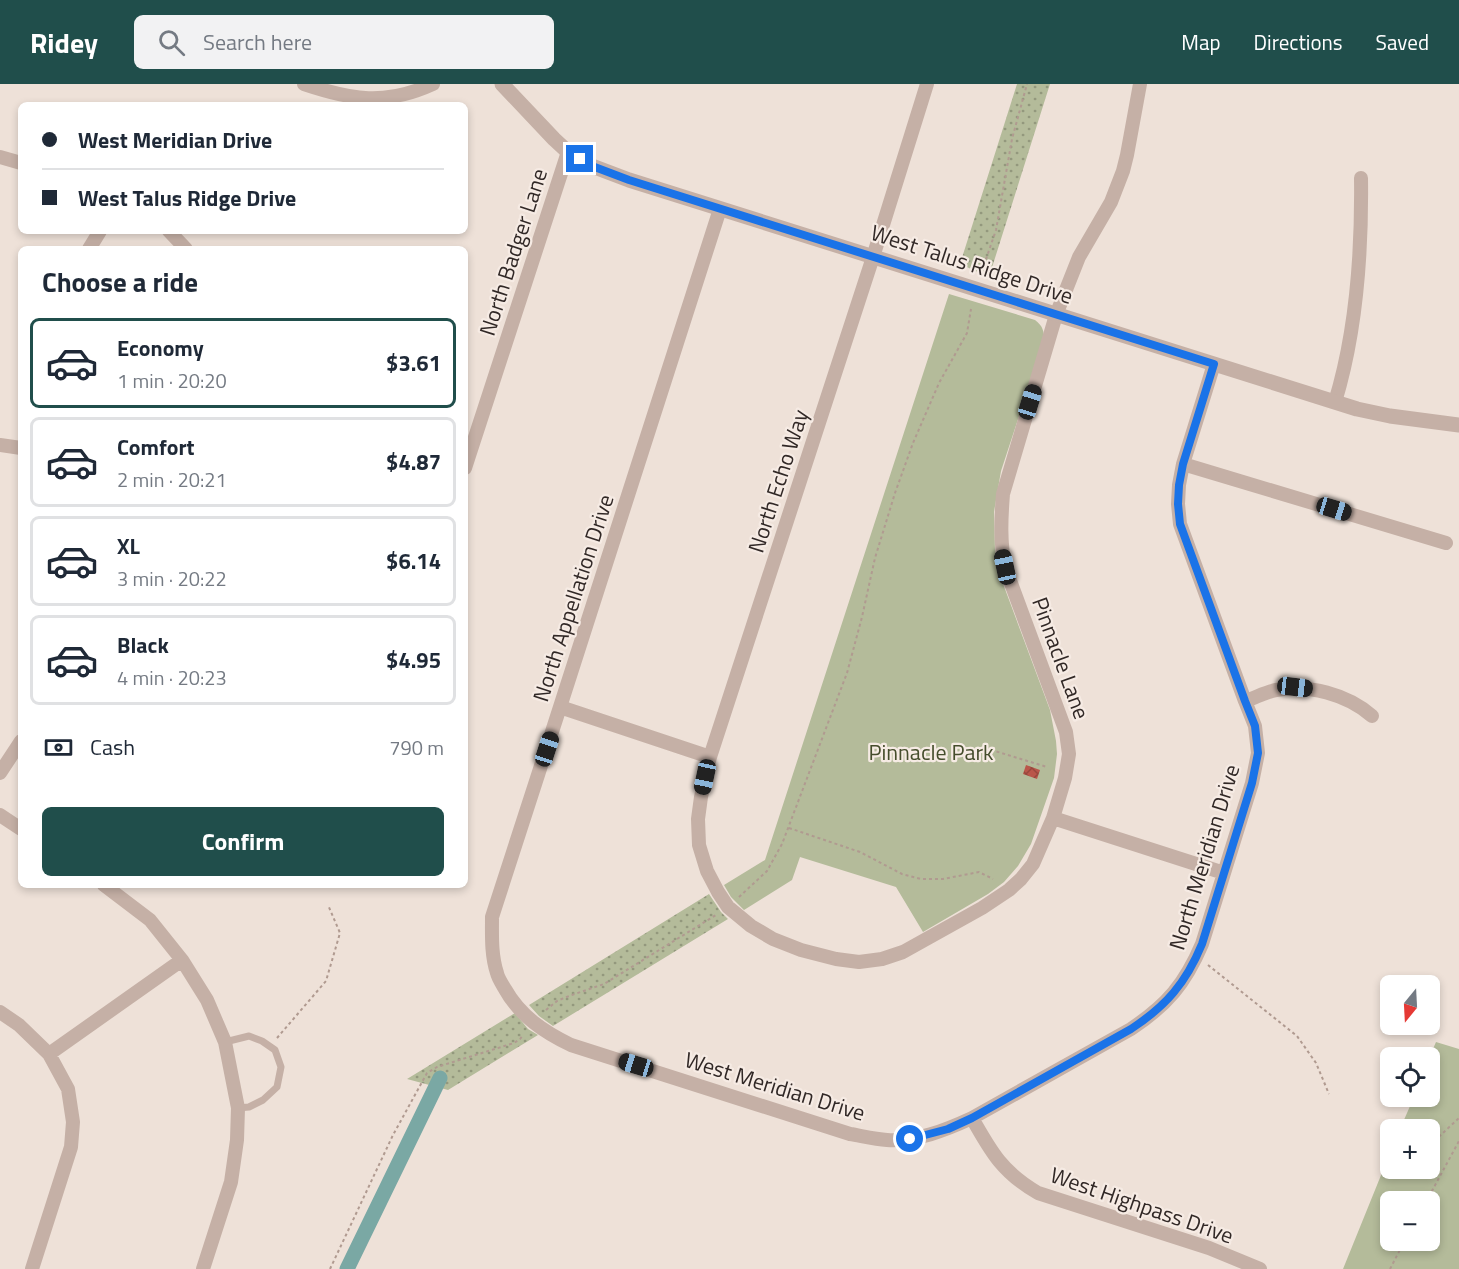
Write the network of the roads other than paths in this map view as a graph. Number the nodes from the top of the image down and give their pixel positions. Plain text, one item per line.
1 (304, 84) edge
2 (433, 84) edge
3 (502, 84) edge
4 (927, 84) edge
5 (1140, 84) edge
6 (568, 152) junction
7 (0, 157) edge
8 (18, 162) edge
9 (1361, 178) dead end
10 (720, 209) junction
11 (172, 234) edge
12 (183, 246) edge
13 (873, 257) junction
14 (1056, 315) junction
15 (1214, 364) junction
16 (1335, 402) junction
17 (1459, 425) edge
18 (0, 445) edge
19 (18, 448) edge
20 (468, 459) edge
21 (1183, 464) junction
22 (1446, 543) dead end
23 (1245, 701) junction
24 (560, 707) junction
25 (1372, 716) dead end
26 (18, 746) edge
27 (710, 757) junction
28 (0, 773) edge
29 (0, 815) edge
30 (1053, 818) junction
31 (18, 827) edge
32 (1224, 873) junction
33 (108, 888) edge
34 (718, 892) joint
35 (182, 960) junction
36 (511, 999) joint
37 (0, 1012) edge
38 (225, 1042) junction
39 (50, 1054) junction
40 (238, 1108) junction
41 (972, 1118) junction
42 (32, 1269) edge
43 (203, 1269) edge
44 (1260, 1269) edge

1 - 2 street
3 - 6 street, West Talus Ridge Drive
4 - 13 street, North Echo Way
5 - 14 street, Pinnacle Lane
6 - 10 street, West Talus Ridge Drive
6 - 20 street, North Badger Lane
7 - 8 street
9 - 16 street
10 - 13 street, West Talus Ridge Drive
10 - 24 street, North Appellation Drive
11 - 12 street
13 - 14 street, West Talus Ridge Drive
13 - 27 street, North Echo Way
14 - 15 street, West Talus Ridge Drive
14 - 30 street, Pinnacle Lane
15 - 16 street, West Talus Ridge Drive
15 - 21 street, North Meridian Drive
16 - 17 street, West Talus Ridge Drive
18 - 19 street
21 - 22 street
21 - 23 street, North Meridian Drive
23 - 25 street
23 - 32 street, North Meridian Drive
24 - 27 street
24 - 36 street, North Appellation Drive
26 - 28 street
27 - 34 street, North Echo Way
29 - 31 street
30 - 32 street
30 - 34 street, Pinnacle Lane
32 - 41 street, North Meridian Drive
33 - 35 street
35 - 38 street
35 - 39 street
36 - 41 street, West Meridian Drive
37 - 39 street
38 - 40 street
38 - 40 lane
39 - 42 street
40 - 43 street
41 - 44 street, West Highpass Drive

